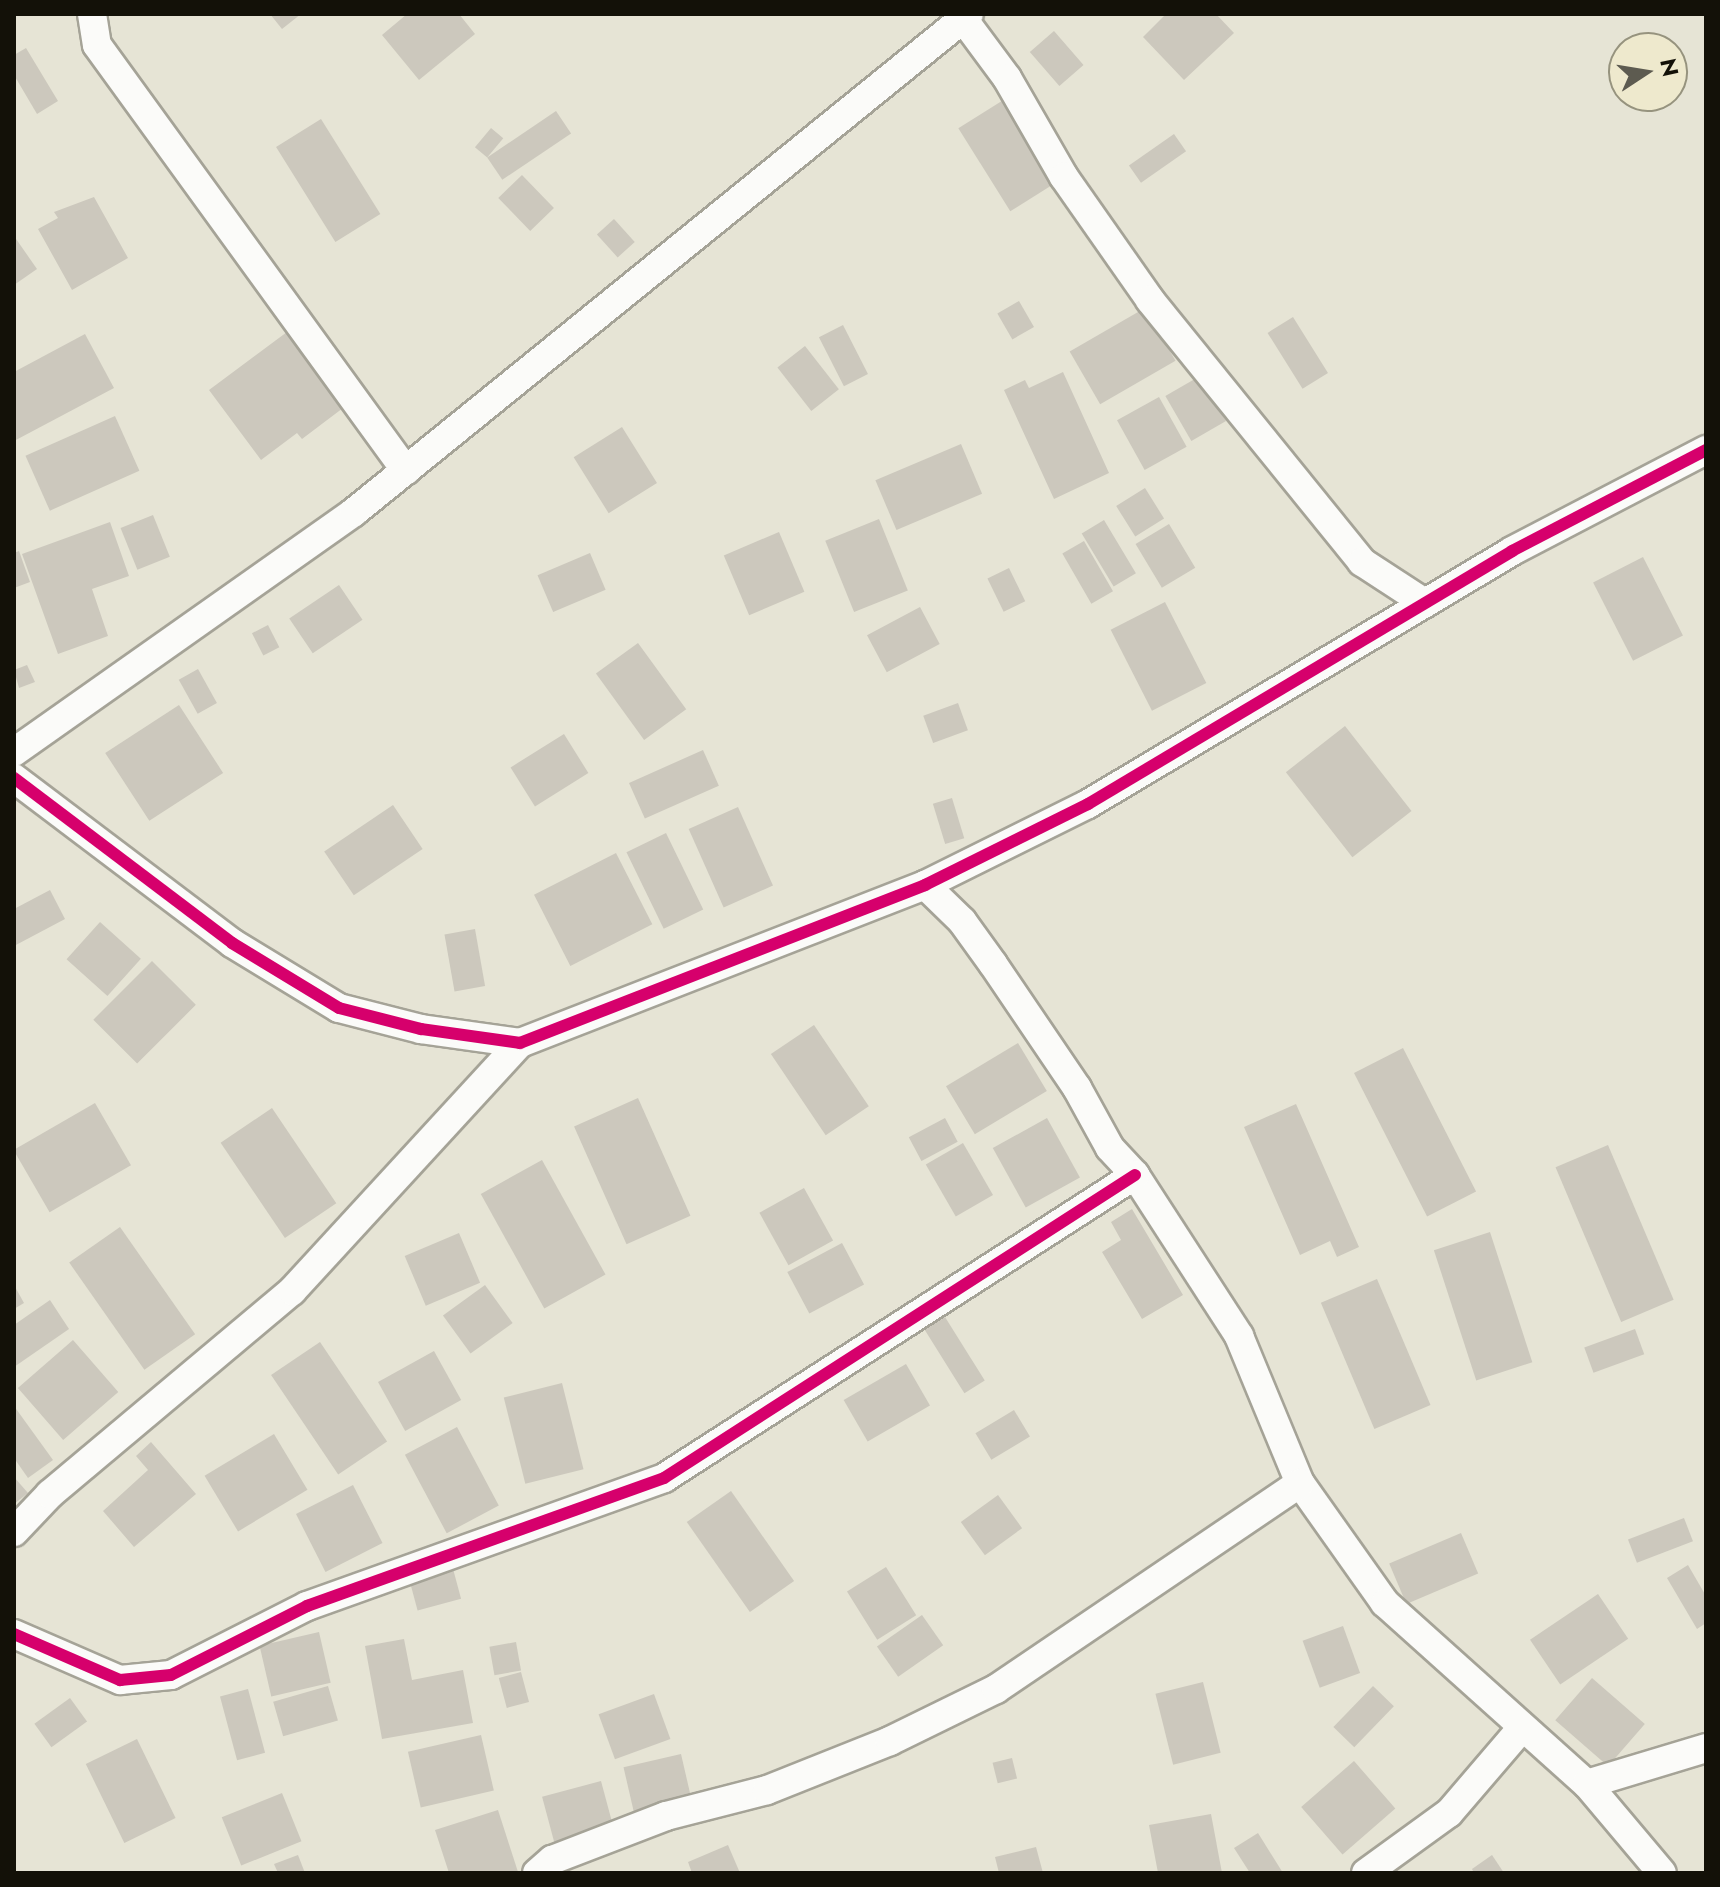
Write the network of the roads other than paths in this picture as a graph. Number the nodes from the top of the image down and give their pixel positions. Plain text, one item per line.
1 (92, 14) edge
2 (966, 17) edge
3 (1706, 450) edge
4 (406, 471) junction
5 (1425, 603) junction
6 (14, 752) edge
7 (14, 778) edge
8 (925, 885) junction
9 (520, 1043) junction
10 (1135, 1175) junction
11 (1300, 1483) junction
12 (14, 1532) edge
13 (14, 1634) edge
14 (1521, 1729) junction
15 (1706, 1748) edge
16 (1587, 1784) junction
17 (537, 1873) edge
18 (1366, 1873) edge
19 (1662, 1873) edge

1 - 4 street
2 - 4 street
2 - 5 street
3 - 5 street
4 - 6 street
5 - 8 street
7 - 9 street
8 - 9 street
8 - 10 street
9 - 12 street
10 - 11 street
10 - 13 street
11 - 14 street
11 - 17 street
14 - 16 street
14 - 18 street
15 - 16 street
16 - 19 street

